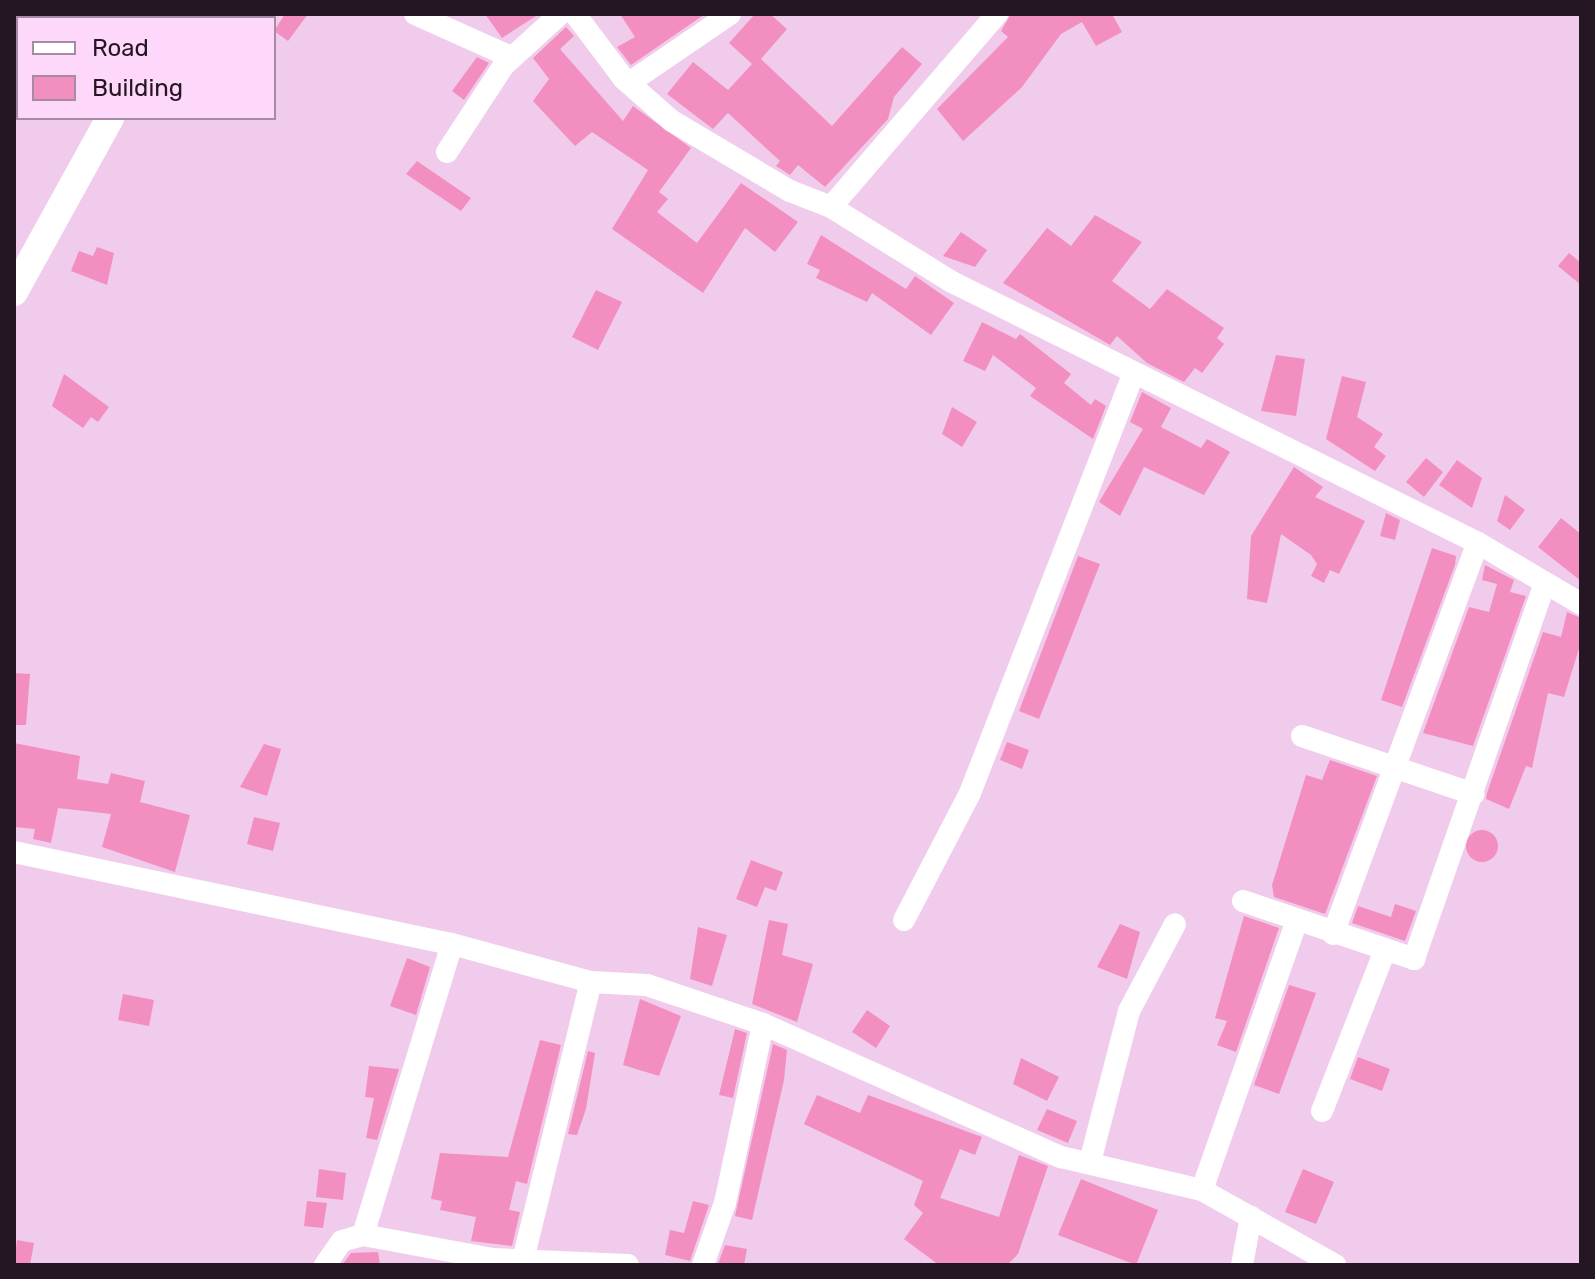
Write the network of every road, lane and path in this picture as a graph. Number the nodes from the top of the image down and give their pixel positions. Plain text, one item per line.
1 (415, 14) edge
2 (560, 14) edge
3 (575, 14) edge
4 (730, 14) edge
5 (997, 14) edge
6 (511, 57) junction
7 (629, 83) junction
8 (109, 120) edge
9 (447, 152) dead end
10 (831, 207) junction
11 (21, 256) edge
12 (14, 292) edge
13 (1134, 373) junction
14 (1478, 543) junction
15 (1545, 583) junction
16 (1581, 604) edge
17 (1302, 736) dead end
18 (1396, 766) junction
19 (1473, 794) junction
20 (14, 852) edge
21 (1243, 901) dead end
22 (904, 920) dead end
23 (1296, 923) junction
24 (1175, 924) dead end
25 (1333, 934) junction
26 (452, 944) junction
27 (1384, 953) junction
28 (591, 982) junction
29 (763, 1024) junction
30 (1322, 1111) dead end
31 (1090, 1162) junction
32 (1202, 1190) junction
33 (1251, 1217) junction
34 (363, 1235) junction
35 (524, 1256) junction
36 (325, 1265) edge
37 (628, 1265) edge
38 (703, 1265) edge
39 (1242, 1265) edge
40 (1335, 1265) edge

1 - 6 street
2 - 6 street
3 - 7 street
4 - 7 street
5 - 10 street
6 - 9 street
7 - 10 street
8 - 11 main road
10 - 13 street
11 - 12 main road
13 - 14 street
13 - 22 street
14 - 15 street
14 - 18 street
15 - 16 street
15 - 19 street
17 - 18 street
18 - 19 street
18 - 25 street
19 - 27 street
20 - 26 street
21 - 23 street
23 - 25 street
23 - 32 street
24 - 31 street
25 - 27 street
26 - 28 street
26 - 34 street
27 - 30 street
28 - 29 street
28 - 35 street
29 - 31 street
29 - 38 street
31 - 32 street
32 - 33 street
33 - 39 street
33 - 40 street
34 - 35 street
34 - 36 street
35 - 37 street

